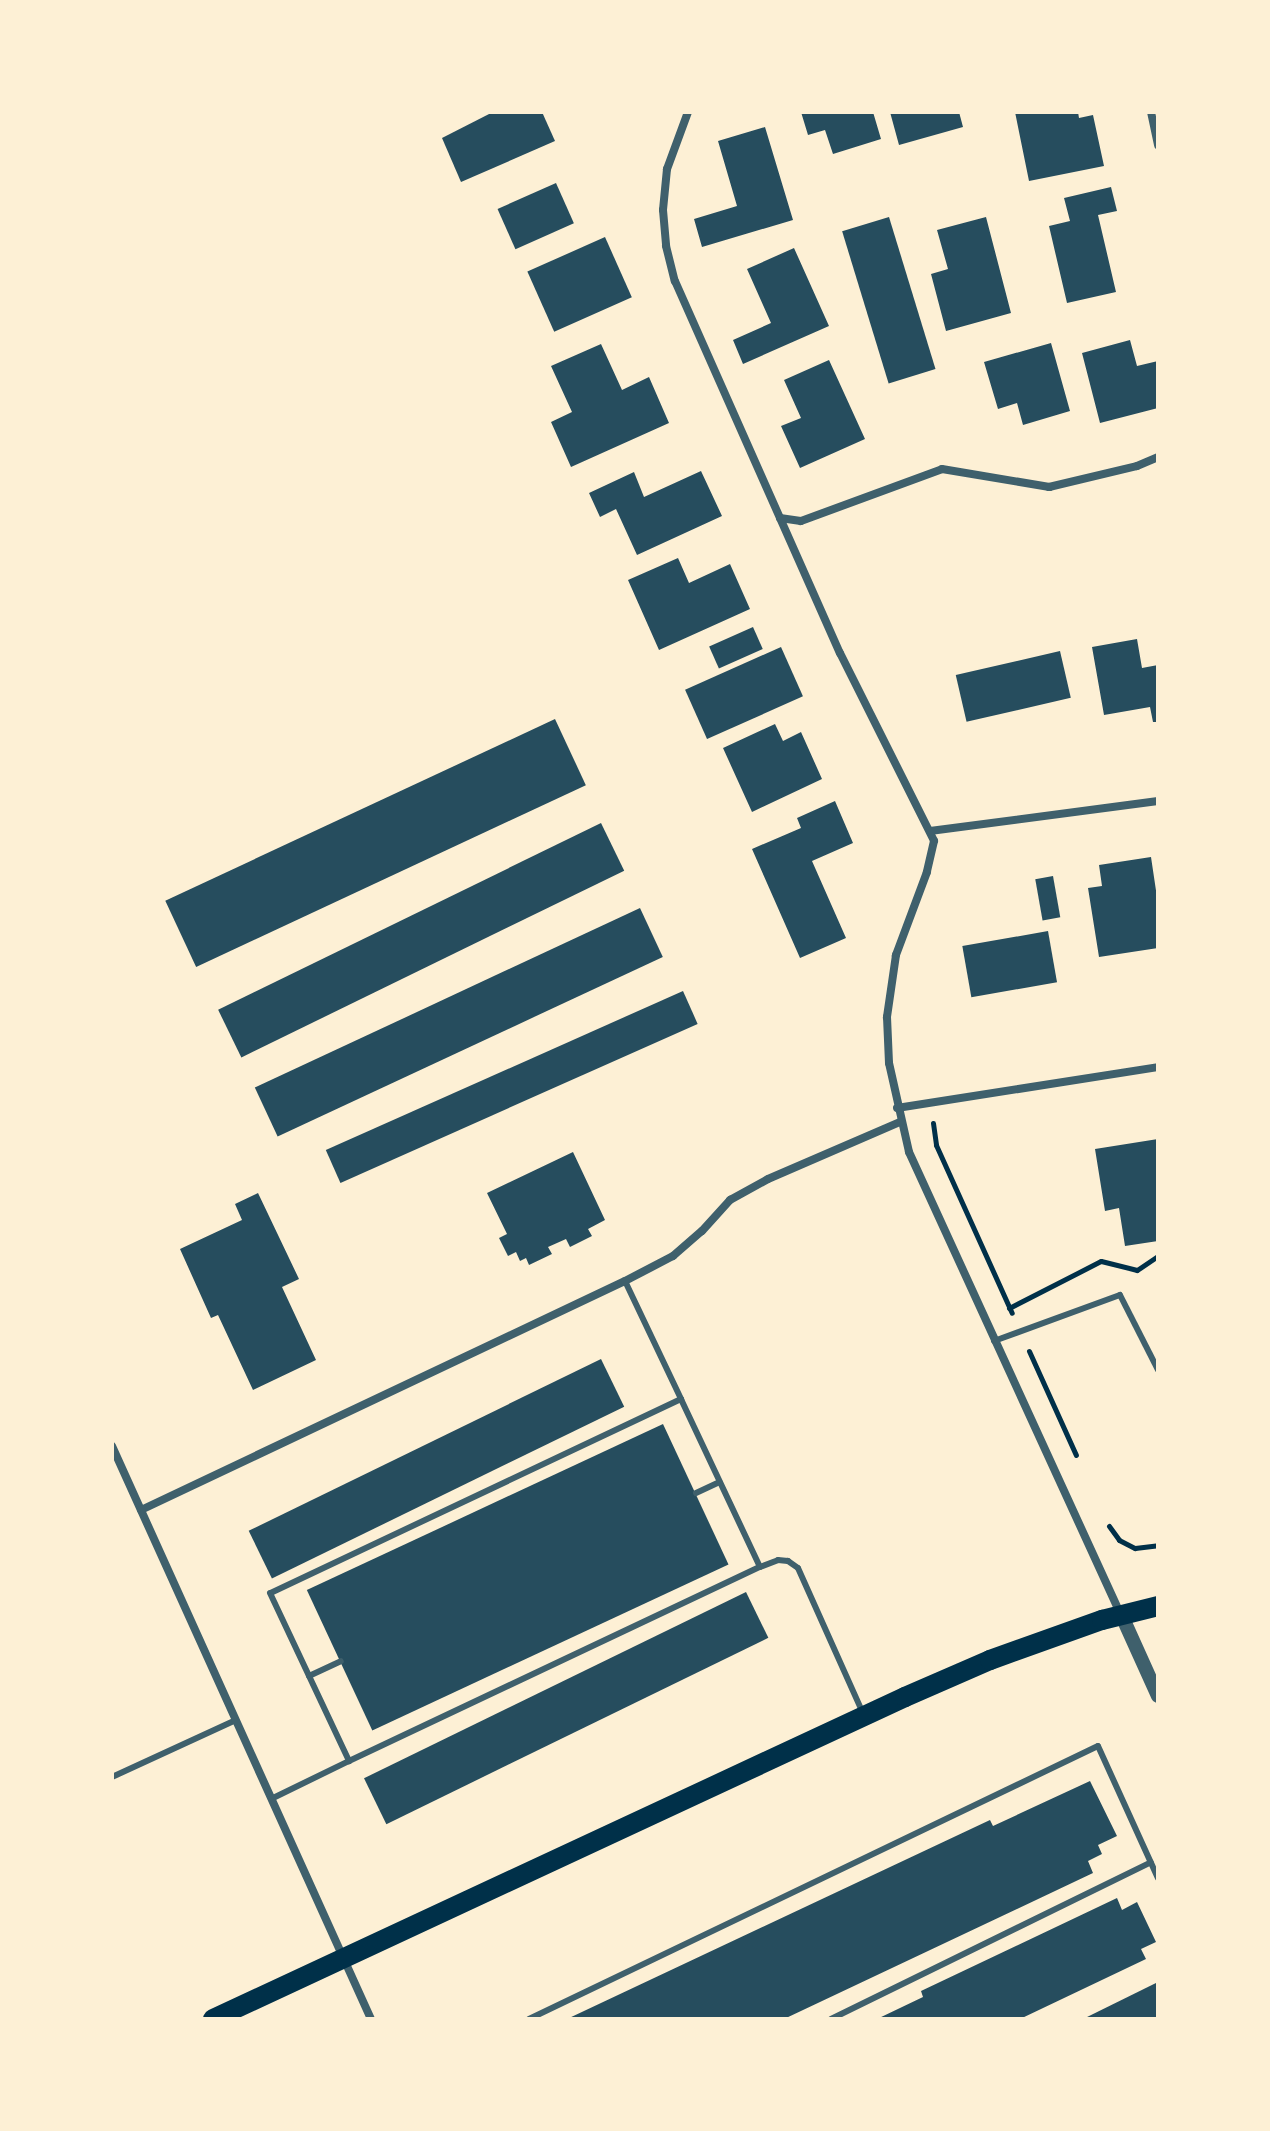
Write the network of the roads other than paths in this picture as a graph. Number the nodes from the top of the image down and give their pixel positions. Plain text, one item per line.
1 (688, 112) edge
2 (1151, 112) edge
3 (1158, 145) edge
4 (1158, 457) edge
5 (780, 518) junction
6 (1158, 801) edge
7 (930, 831) junction
8 (1158, 1067) edge
9 (897, 1108) junction
10 (900, 1122) junction
11 (625, 1281) junction
12 (994, 1341) junction
13 (1158, 1370) edge
14 (681, 1399) junction
15 (112, 1446) edge
16 (720, 1482) junction
17 (696, 1493) dead end
18 (141, 1510) junction
19 (760, 1567) junction
20 (1158, 1606) edge
21 (1121, 1614) junction
22 (341, 1661) dead end
23 (309, 1676) junction
24 (1158, 1696) edge
25 (864, 1716) junction
26 (234, 1721) junction
27 (349, 1761) junction
28 (112, 1777) edge
29 (271, 1799) junction
30 (1151, 1862) junction
31 (1158, 1878) edge
32 (347, 1958) junction
33 (213, 2019) edge
34 (371, 2019) edge
35 (529, 2019) edge
36 (831, 2019) edge

1 - 5 street
2 - 3 street
4 - 5 street
5 - 7 street
6 - 7 street
7 - 9 street
8 - 9 street
9 - 10 street
10 - 11 street
10 - 12 street
11 - 14 lane
11 - 18 street
12 - 13 lane
12 - 21 street
14 - 16 lane
14 - 23 lane
15 - 18 street
16 - 17 lane
16 - 19 lane
18 - 26 street
19 - 25 lane
19 - 27 lane
20 - 21 main road
21 - 24 street
21 - 25 main road
22 - 23 lane
23 - 27 lane
25 - 32 main road
26 - 28 lane
26 - 29 street
27 - 29 lane
29 - 32 street
30 - 31 lane
30 - 35 lane
30 - 36 lane
32 - 33 main road
32 - 34 street

